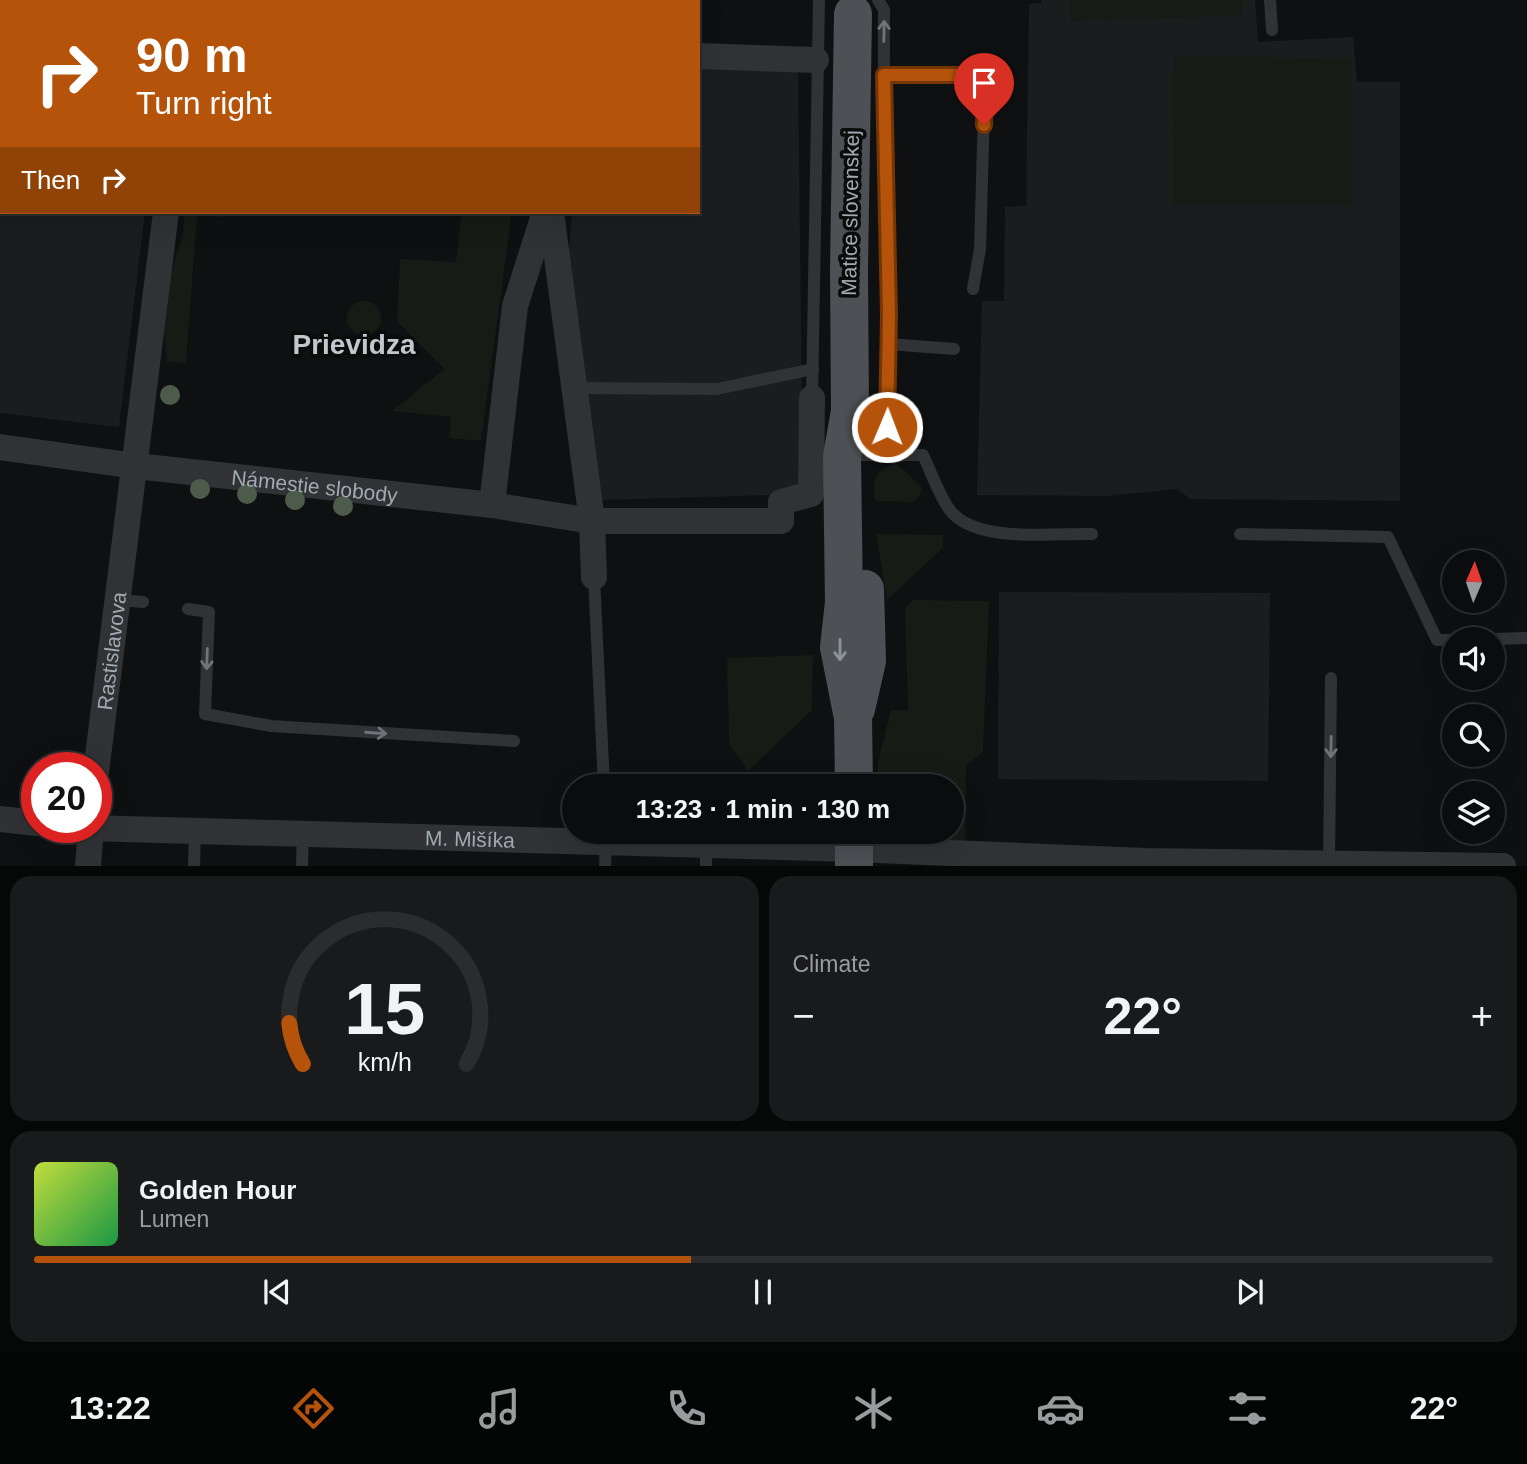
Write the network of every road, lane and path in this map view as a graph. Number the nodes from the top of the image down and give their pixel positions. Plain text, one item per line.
1 (819, 0) edge
2 (1270, 0) edge
3 (866, 7) edge
4 (1272, 30) dead end
5 (700, 56) edge
6 (816, 60) junction
7 (884, 75) junction
8 (166, 214) edge
9 (544, 214) edge
10 (551, 214) edge
11 (973, 289) dead end
12 (889, 344) junction
13 (954, 349) dead end
14 (813, 369) junction
15 (573, 388) junction
16 (812, 398) joint
17 (850, 411) junction
18 (0, 447) edge
19 (874, 455) junction
20 (127, 464) junction
21 (492, 505) junction
22 (592, 521) junction
23 (1093, 534) dead end
24 (1240, 534) dead end
25 (594, 577) joint
26 (188, 609) dead end
27 (1527, 638) edge
28 (1505, 639) edge
29 (1442, 640) edge
30 (1331, 678) dead end
31 (853, 718) junction
32 (514, 741) dead end
33 (100, 752) edge
34 (603, 774) edge
35 (854, 774) edge
36 (0, 819) edge
37 (21, 821) edge
38 (112, 829) edge
39 (195, 831) junction
40 (303, 834) junction
41 (89, 843) edge
42 (606, 846) edge
43 (854, 849) edge
44 (706, 855) edge
45 (1329, 864) junction
46 (88, 866) edge
47 (194, 866) edge
48 (302, 866) edge
49 (1503, 866) edge

1 - 6 lane
2 - 4 lane
7 -> 3 lane
3 - 17 main road, Matice slovenskej
5 - 6 street
6 - 14 lane
7 - 11 lane
7 - 12 lane
8 - 20 street
9 - 21 street
10 - 15 street
12 - 13 lane
12 - 19 lane
14 - 15 lane
14 - 16 lane
15 - 22 street
16 - 22 street, Námestie slobody
17 - 19 main road, Matice slovenskej
17 -> 31 main road, Matice slovenskej
18 - 20 street, Námestie slobody
19 - 23 lane
19 - 31 main road, Matice slovenskej
20 - 21 street, Námestie slobody
20 - 33 street, Rastislavova
21 - 22 street, Námestie slobody
22 - 25 street
24 - 29 lane
25 - 34 lane
26 -> 32 lane
27 - 28 lane
30 -> 45 lane
31 - 35 main road, Matice slovenskej
36 - 37 street
38 - 39 street, M. Mišíka
39 - 40 street, M. Mišíka
39 - 47 lane
40 - 42 street, M. Mišíka
40 - 48 lane
41 - 46 street
42 - 44 street, M. Mišíka
43 - 44 street, M. Mišíka
43 - 45 street, M. Mišíka
45 - 49 street, M. Mišíka

